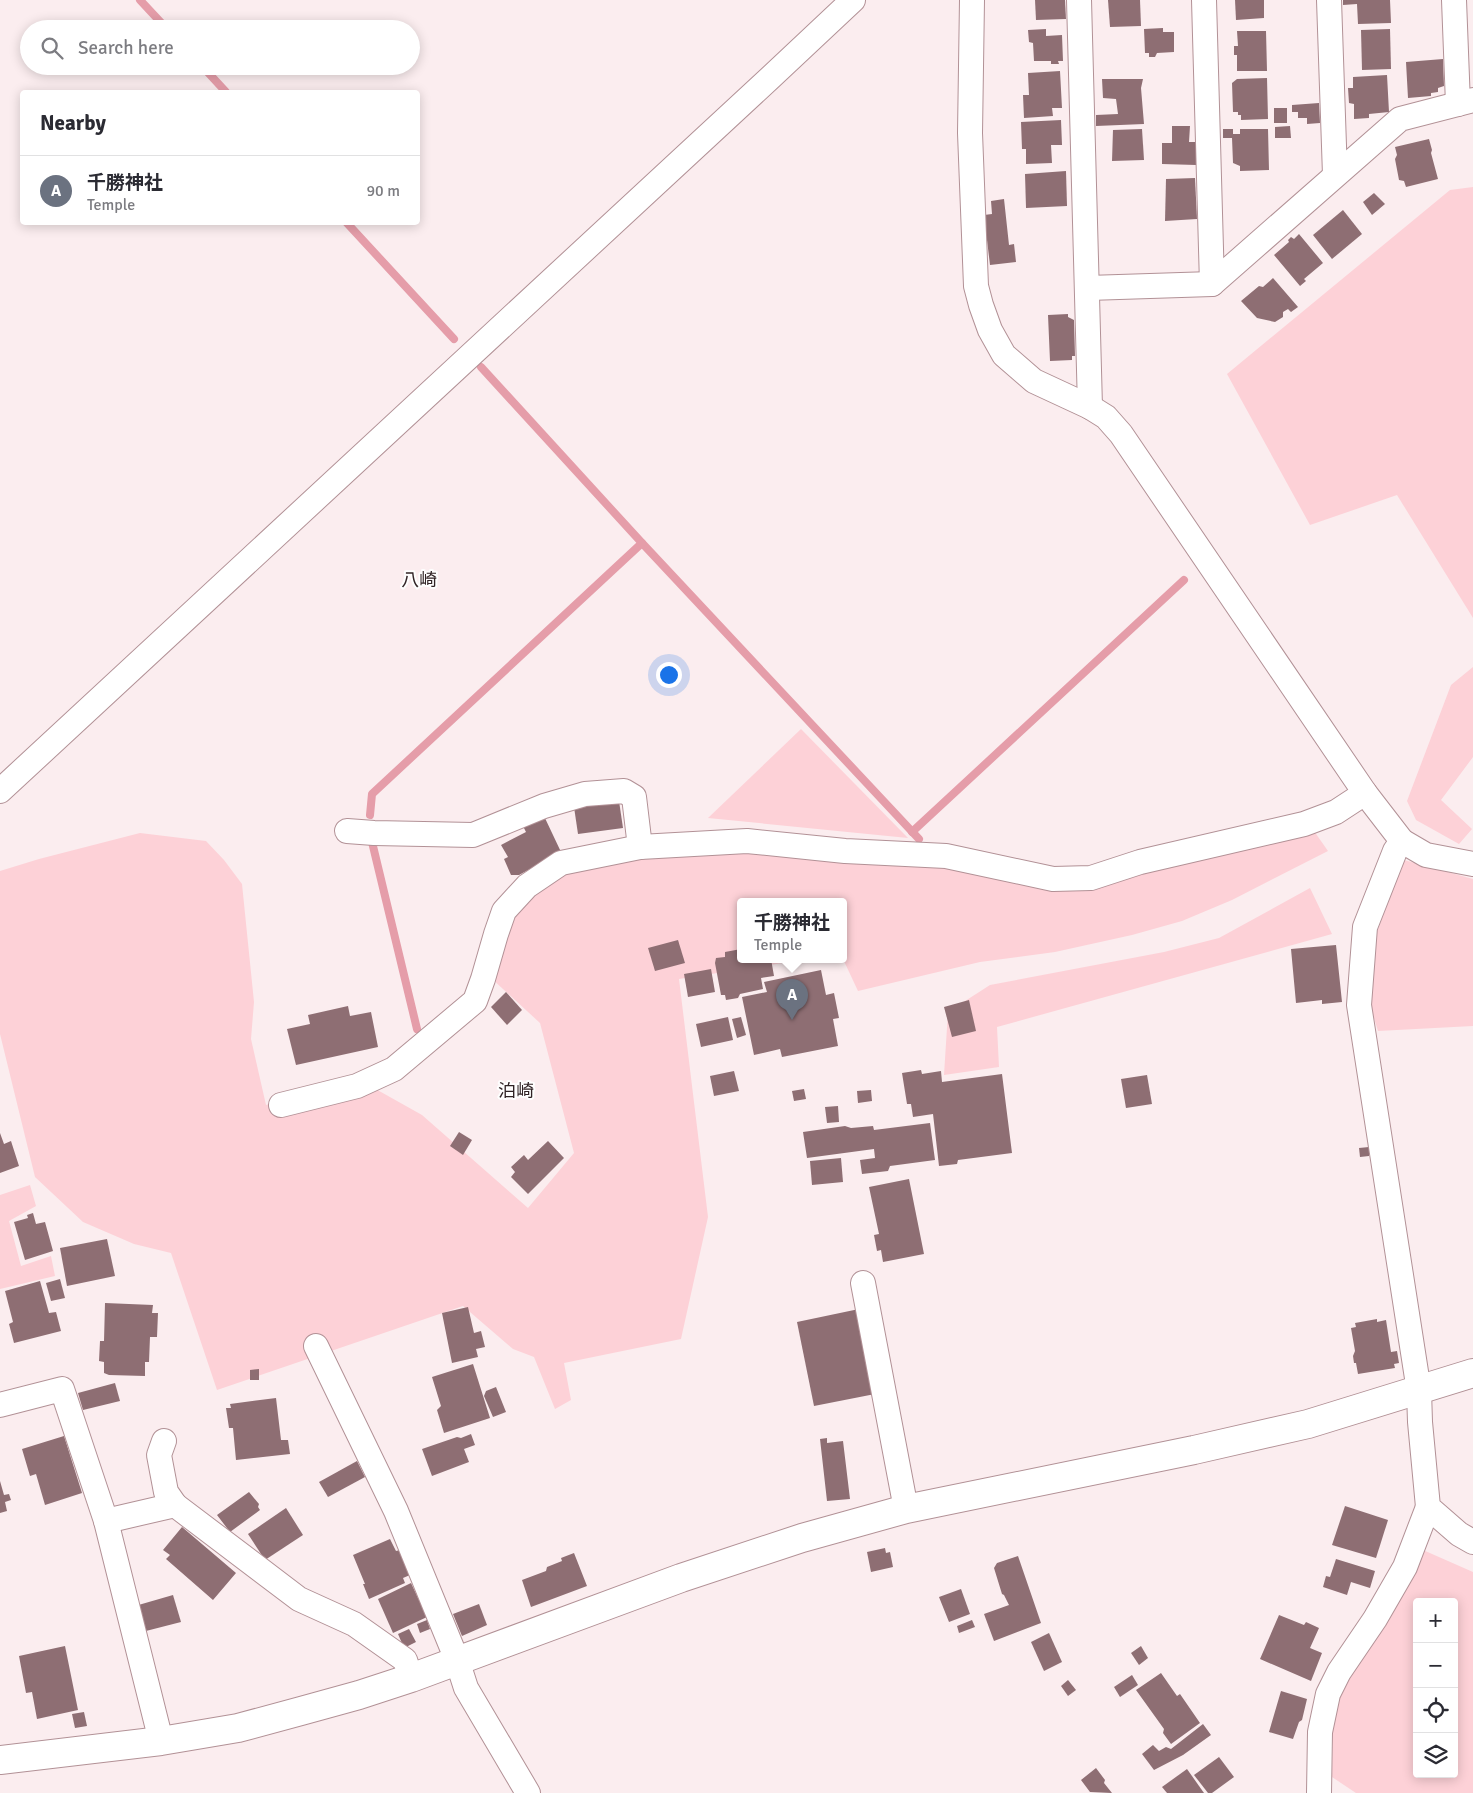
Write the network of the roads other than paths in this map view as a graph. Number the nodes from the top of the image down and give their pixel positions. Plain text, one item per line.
1 (853, 0) edge
2 (972, 0) edge
3 (1079, 0) edge
4 (1204, 0) edge
5 (1329, 0) edge
6 (1454, 0) edge
7 (1465, 102) edge
8 (1335, 175) junction
9 (1212, 284) junction
10 (1088, 288) junction
11 (1090, 407) junction
12 (0, 791) edge
13 (1365, 793) junction
14 (347, 831) dead end
15 (1402, 841) junction
16 (640, 847) junction
17 (1473, 864) edge
18 (281, 1105) dead end
19 (863, 1283) dead end
20 (316, 1346) dead end
21 (1473, 1373) edge
22 (1419, 1391) junction
23 (0, 1405) edge
24 (164, 1441) dead end
25 (175, 1505) junction
26 (1428, 1507) junction
27 (906, 1509) junction
28 (106, 1521) junction
29 (1473, 1542) edge
30 (457, 1660) junction
31 (411, 1678) junction
32 (161, 1741) junction
33 (0, 1760) edge
34 (528, 1793) edge
35 (1319, 1793) edge

1 - 12 street
2 - 11 street
3 - 10 street
4 - 9 street
5 - 8 street
6 - 7 street
7 - 8 street
8 - 9 street
9 - 10 street
10 - 11 street
11 - 13 street
13 - 15 street
13 - 16 street
14 - 16 street
15 - 17 street
15 - 22 street
16 - 18 street
19 - 27 street
20 - 30 street
21 - 22 street
22 - 26 street
22 - 27 street
23 - 28 street
24 - 25 street
25 - 28 street
25 - 31 street
26 - 29 street
26 - 35 street
27 - 30 street
28 - 32 street
30 - 31 street
30 - 34 street
31 - 32 street
32 - 33 street

